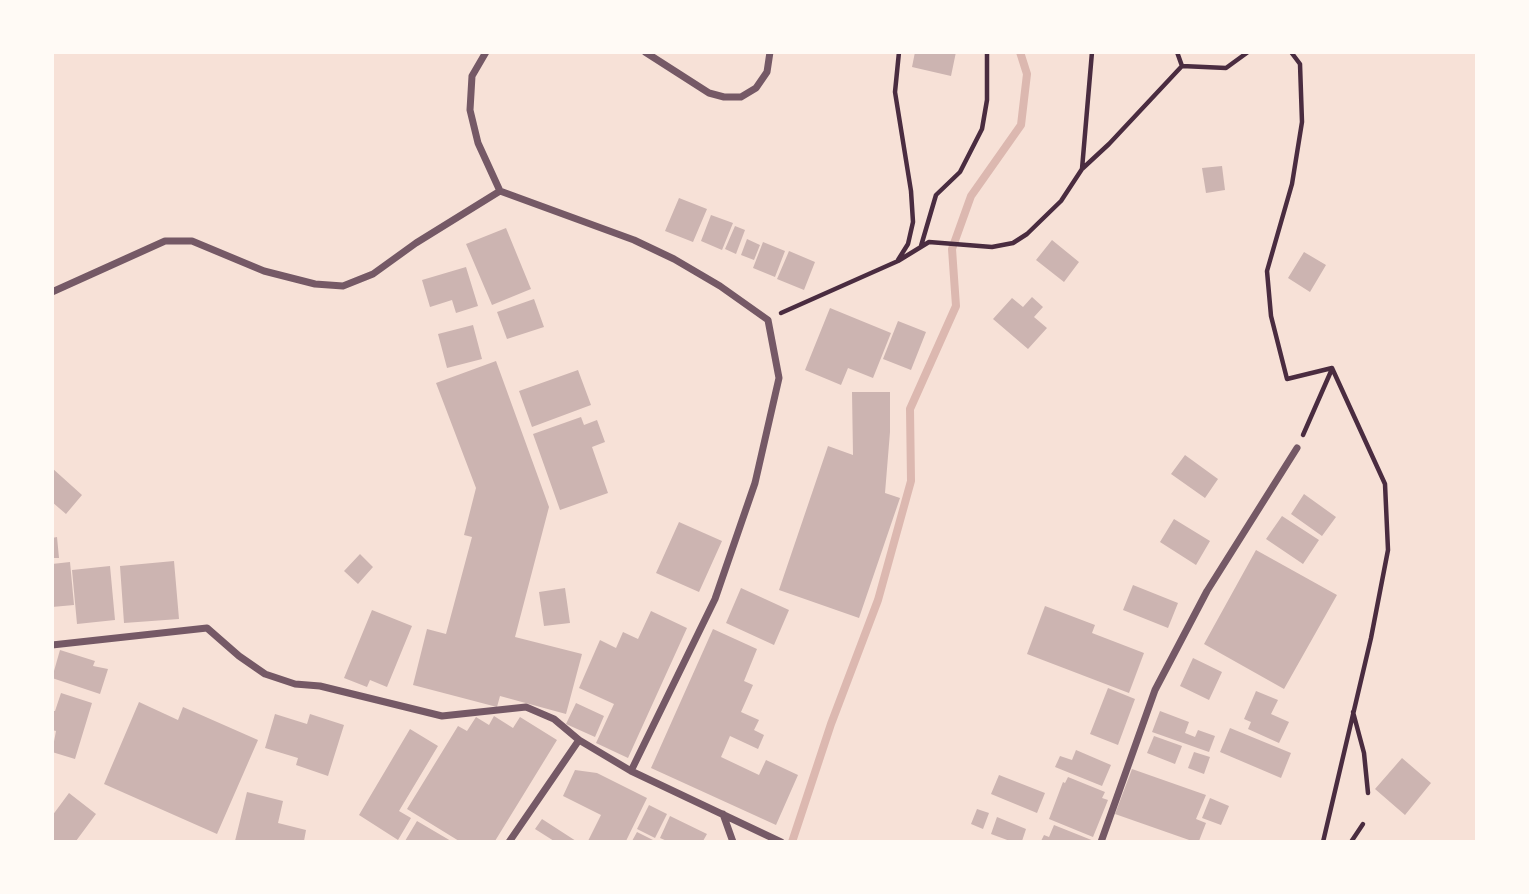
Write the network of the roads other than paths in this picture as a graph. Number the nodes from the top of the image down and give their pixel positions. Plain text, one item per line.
1 (486, 52) edge
2 (645, 52) edge
3 (770, 52) edge
4 (500, 191) junction
5 (52, 292) edge
6 (1297, 448) road end
7 (52, 645) edge
8 (579, 740) junction
9 (631, 771) junction
10 (723, 814) junction
11 (779, 841) edge
12 (509, 842) edge
13 (733, 842) edge
14 (1101, 842) edge

1 - 4 street
2 - 3 street
4 - 5 street
4 - 9 street
6 - 14 street
7 - 8 street
8 - 9 street
8 - 12 street
9 - 10 street
10 - 11 street
10 - 13 street

